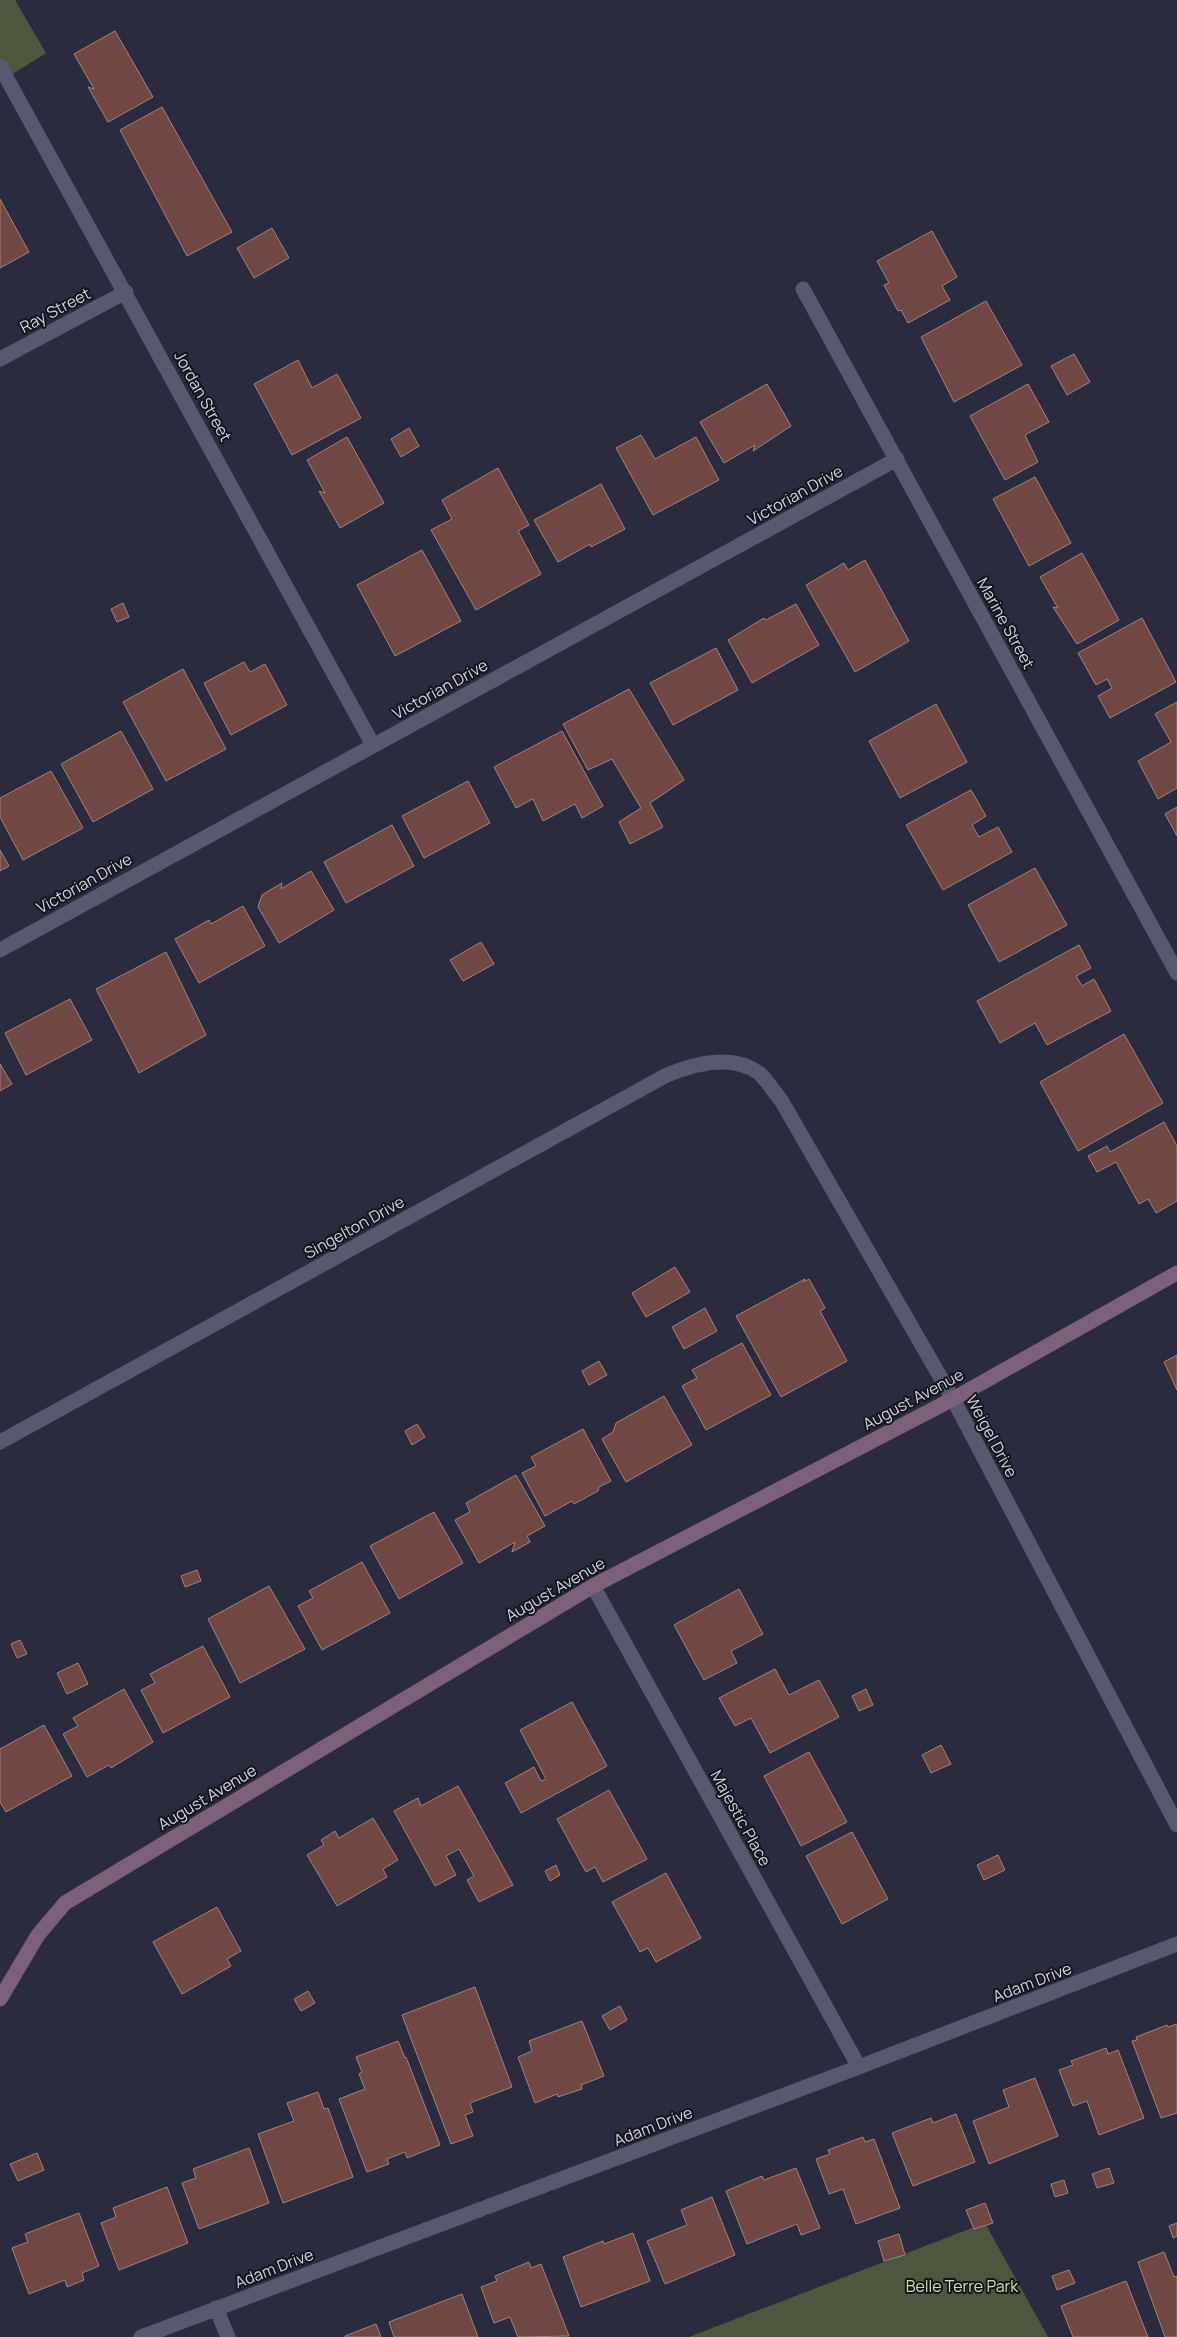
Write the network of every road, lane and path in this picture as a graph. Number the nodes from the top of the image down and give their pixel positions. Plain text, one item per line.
1 (0, 66) edge
2 (803, 289) dead end
3 (126, 292) junction
4 (0, 359) edge
5 (897, 459) junction
6 (373, 745) junction
7 (0, 950) edge
8 (1177, 973) edge
9 (731, 1062) joint
10 (1177, 1273) edge
11 (953, 1399) junction
12 (0, 1442) edge
13 (593, 1586) junction
14 (1177, 1825) edge
15 (1177, 1944) edge
16 (0, 1999) edge
17 (858, 2067) junction
18 (216, 2308) junction
19 (141, 2337) edge
20 (228, 2337) edge

1 - 3 street, Jordan Street
2 - 5 street, Marine Street
3 - 4 street, Ray Street
3 - 6 street, Jordan Street
5 - 6 street, Victorian Drive
5 - 8 street, Marine Street
6 - 7 street, Victorian Drive
9 - 11 street, Weigel Drive
9 - 12 street, Singelton Drive
10 - 11 street, August Avenue
11 - 13 street, August Avenue
11 - 14 street, Weigel Drive
13 - 16 street, August Avenue
13 - 17 street, Majestic Place
15 - 17 street, Adam Drive
17 - 18 street, Adam Drive
18 - 19 street, Adam Drive
18 - 20 street

